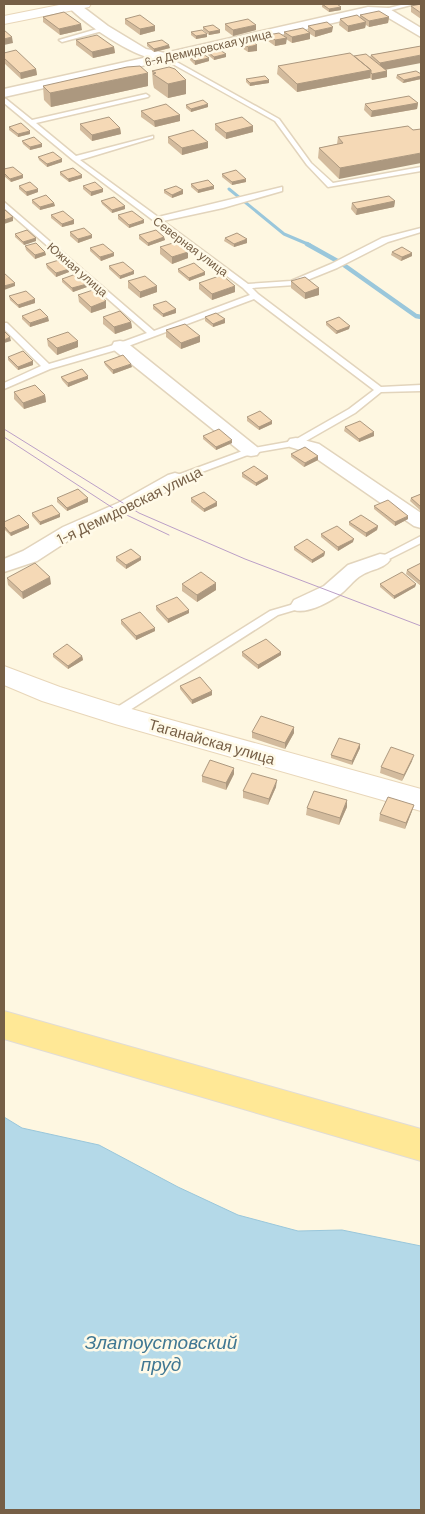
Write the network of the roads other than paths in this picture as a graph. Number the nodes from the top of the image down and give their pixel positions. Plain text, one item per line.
1 (412, 4) edge
2 (76, 5) edge
3 (384, 10) junction
4 (4, 20) edge
5 (104, 29) junction
6 (421, 33) edge
7 (62, 40) dead end
8 (164, 57) junction
9 (4, 93) edge
10 (146, 96) edge
11 (4, 100) edge
12 (32, 122) junction
13 (151, 137) dead end
14 (75, 158) junction
15 (421, 169) edge
16 (279, 189) dead end
17 (4, 204) edge
18 (156, 220) junction
19 (421, 230) edge
20 (246, 286) junction
21 (254, 296) junction
22 (4, 325) edge
23 (153, 334) junction
24 (120, 346) junction
25 (47, 367) junction
26 (4, 386) edge
27 (421, 388) edge
28 (379, 390) junction
29 (296, 443) junction
30 (252, 451) junction
31 (175, 479) joint
32 (421, 522) edge
33 (421, 539) edge
34 (380, 560) joint
35 (4, 566) edge
36 (301, 605) joint
37 (4, 675) edge
38 (116, 714) junction
39 (421, 800) edge
40 (4, 1025) edge
41 (421, 1145) edge

1 - 3 lane, 6-я Демидовская улица
2 - 4 main road
2 - 5 street
3 - 6 street
3 - 8 street, 6-я Демидовская улица
5 - 7 lane
5 - 8 street
8 - 9 street, 6-я Демидовская улица
8 - 15 lane
10 - 12 lane
11 - 12 lane, Северная улица
12 - 14 lane, Северная улица
13 - 14 lane
14 - 18 lane, Северная улица
16 - 18 lane
17 - 23 lane, Южная улица
18 - 20 lane, Северная улица
19 - 20 lane
20 - 21 lane, Северная улица
21 - 23 lane
21 - 28 lane, Северная улица
22 - 25 lane
23 - 24 lane
24 - 25 lane
24 - 30 street
25 - 26 lane
27 - 28 lane
28 - 29 lane, 1-я Демидовская улица
29 - 30 lane, 1-я Демидовская улица
29 - 32 street
30 - 31 lane, 1-я Демидовская улица
31 - 35 street, 1-я Демидовская улица
33 - 34 lane
34 - 36 street
36 - 38 lane
37 - 38 main road, Таганайская улица
38 - 39 main road, Таганайская улица
40 - 41 main road

